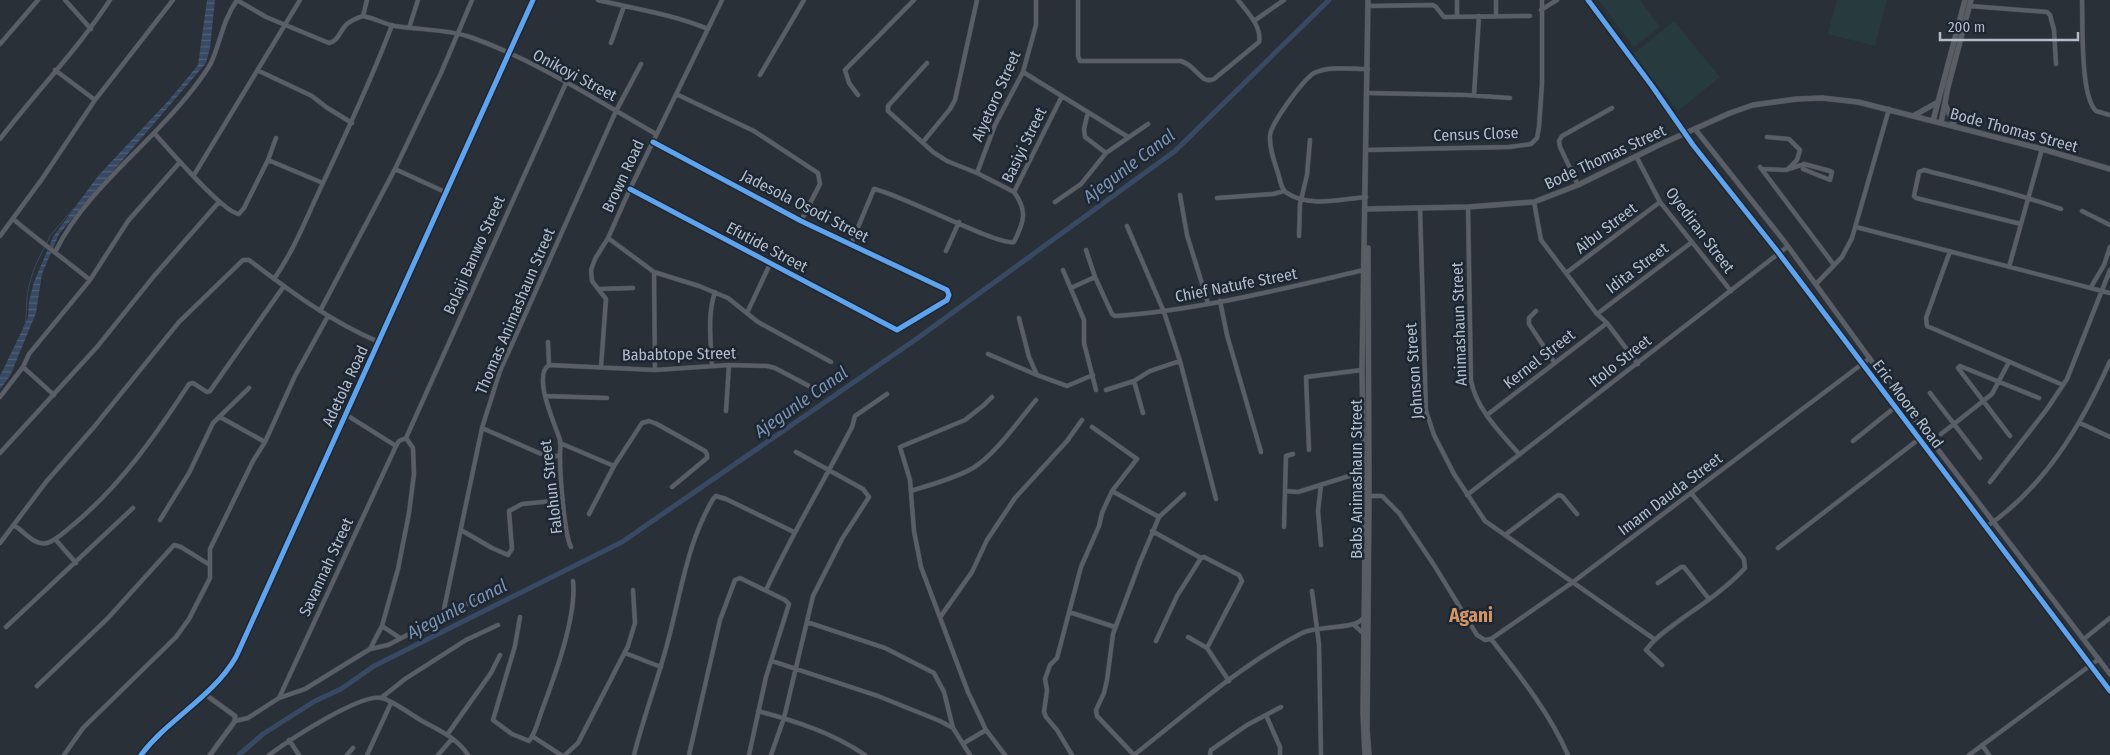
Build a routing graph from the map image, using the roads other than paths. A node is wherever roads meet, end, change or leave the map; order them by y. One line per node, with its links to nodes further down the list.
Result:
1 (38, 0): 46 (street)
2 (65, 0): 41 (street)
3 (110, 0): 41 (street)
4 (173, 0): 63 (street)
5 (237, 0): 37 (street); 78 (street)
6 (300, 0): 37 (street)
7 (367, 0): 31 (street)
8 (418, 0): 40 (street)
9 (472, 0): 44 (street)
10 (534, 0): 47 (street, Adetola Road)
11 (598, 0): 29 (street)
12 (722, 0): 42 (street, Brown Road)
13 (804, 0): 55 (street)
14 (914, 0): 59 (street)
15 (978, 0): 87 (street)
16 (1036, 0): 54 (street, Aiyetoro Street)
17 (1078, 0): 36 (street)
18 (1238, 0): 36 (street)
19 (1284, 0): 36 (street)
20 (1457, 0): 35 (street)
21 (1496, 0): 33 (street)
22 (1542, 0): 30 (street, Census Close)
23 (1557, 0): 30 (street)
24 (1588, 0): 80 (street)
25 (1965, 0): 39 (main road)
26 (2082, 0): 71 (street)
27 (1368, 3): 35 (street); 51 (main road, Babs Animashaun Street)
28 (1970, 3): 43 (main road); 50 (street)
29 (624, 6): 42 (street); 45 (street)
30 (1541, 10): 89 (street, Census Close)
31 (363, 16): 37 (street); 38 (street, Onikoyi Street)
32 (1479, 16): 33 (street); 35 (street); 60 (street)
33 (1496, 16): 34 (street)
34 (1530, 16)
35 (1457, 17)
36 (1254, 21)
37 (285, 24): 53 (street)
38 (392, 25): 40 (street, Onikoyi Street); 73 (street)
39 (1957, 27): 43 (main road); 64 (main road)
40 (409, 28): 44 (street, Onikoyi Street)
41 (91, 29): 52 (street)
42 (708, 29): 58 (street, Brown Road)
43 (1964, 29): 65 (main road)
44 (458, 34): 47 (street, Onikoyi Street); 95 (street)
45 (611, 43)
46 (0, 44)
47 (508, 53): 56 (street, Onikoyi Street); 104 (street, Adetola Road)
48 (927, 63): 87 (street)
49 (641, 64): 68 (street, Thomas Animashaun Street)
50 (2056, 64)
51 (1368, 69): 57 (main road, Babs Animashaun Street); 103 (street)
52 (55, 70): 63 (street); 84 (street)
53 (259, 71): 73 (street); 99 (street)
54 (1023, 72): 61 (street); 98 (street, Aiyetoro Street)
55 (760, 75)
56 (566, 83): 68 (street, Onikoyi Street); 222 (street, Bolaji Banwo Street)
57 (1368, 93): 60 (street); 89 (main road, Babs Animashaun Street)
58 (676, 94): 79 (street, Brown Road); 121 (street)
59 (858, 94)
60 (1474, 95): 62 (street)
61 (1062, 96): 69 (street); 105 (street, Basiyi Street)
62 (1510, 98)
63 (95, 100): 120 (street)
64 (1938, 102): 70 (main road); 72 (main road)
65 (1944, 103): 74 (main road); 76 (main road)
66 (1612, 108): 101 (street)
67 (1889, 109): 70 (main road, Bode Thomas Street); 77 (main road, Bode Thomas Street); 126 (street)
68 (616, 111): 79 (street, Onikoyi Street); 218 (street, Thomas Animashaun Street)
69 (1088, 112): 81 (street); 90 (street)
70 (1914, 115): 72 (main road, Bode Thomas Street)
71 (2110, 116)
72 (1933, 121): 74 (main road, Bode Thomas Street)
73 (352, 123): 100 (street)
74 (1941, 123): 76 (main road, Bode Thomas Street)
75 (1148, 124): 81 (street)
76 (1954, 127): 88 (main road, Bode Thomas Street)
77 (1695, 129): 80 (main road, Bode Thomas Street); 132 (street, Eric Moore Road)
78 (154, 134): 93 (street); 135 (street)
79 (656, 134): 86 (street, Brown Road)
80 (1684, 134): 91 (main road, Bode Thomas Street); 138 (street, Eric Moore Road)
81 (1128, 137): 90 (street)
82 (1767, 137): 97 (street)
83 (276, 138): 92 (street)
84 (0, 139)
85 (1310, 140): 109 (street)
86 (653, 142): 102 (street, Brown Road); 121 (street, Jadesola Osodi Street)
87 (923, 142): 98 (street)
88 (2042, 149): 96 (main road, Bode Thomas Street); 107 (street)
89 (1366, 150): 110 (main road, Babs Animashaun Street)
90 (1106, 153): 112 (street)
91 (1636, 156): 101 (main road, Bode Thomas Street); 114 (street, Oyediran Street)
92 (268, 160): 100 (street); 111 (street)
93 (180, 162): 99 (street); 149 (street)
94 (1804, 164): 94 (street); 97 (street)
95 (395, 169): 104 (street); 162 (street)
96 (2110, 169)
97 (1787, 170): 140 (street)
98 (977, 173): 105 (street)
99 (194, 175): 111 (street)
100 (323, 183): 148 (street)
101 (1578, 185): 113 (main road, Bode Thomas Street)
102 (630, 189): 129 (street, Brown Road); 139 (street, Efutide Street)
103 (1284, 191): 108 (street); 109 (street)
104 (445, 192): 171 (street, Adetola Road)
105 (1014, 192): 122 (street, Basiyi Street)
106 (1180, 195): 161 (street)
107 (2028, 197): 118 (street); 123 (street); 123 (street)
108 (1217, 198)
109 (1302, 199): 110 (street); 128 (street)
110 (1366, 200): 117 (main road, Babs Animashaun Street)
111 (219, 202): 199 (street)
112 (1055, 202)
113 (1534, 202): 116 (main road, Bode Thomas Street); 146 (street)
114 (1660, 202): 130 (street, Oyediran Street); 146 (street, Aibu Street)
115 (1420, 208): 116 (main road, Bode Thomas Street); 117 (main road, Bode Thomas Street); 247 (street, Johnson Street)
116 (1468, 208): 212 (street, Animashaun Street)
117 (1367, 209): 143 (main road, Babs Animashaun Street); 238 (main road, Babs Animashaun Street)
118 (2061, 209)
119 (2082, 211): 124 (street)
120 (13, 219): 127 (street); 135 (street)
121 (801, 221): 131 (street, Jadesola Osodi Street)
122 (959, 222): 131 (street); 136 (street)
123 (2021, 224): 141 (street)
124 (2110, 224)
125 (1127, 226): 164 (street)
126 (1856, 226): 137 (street); 140 (street)
127 (0, 236)
128 (1299, 236)
129 (608, 238): 145 (street); 155 (street, Brown Road)
130 (1692, 242): 156 (street, Oyediran Street); 166 (street, Idita Street)
131 (851, 244): 170 (street, Jadesola Osodi Street)
132 (1787, 247): 138 (street, Itolo Street); 150 (street, Eric Moore Road)
133 (2110, 247): 152 (street)
134 (1086, 250): 147 (street)
135 (55, 251): 149 (street)
136 (946, 251)
137 (1950, 251): 141 (street); 179 (street)
138 (1778, 252): 156 (street, Itolo Street); 181 (street, Eric Moore Road)
139 (770, 264): 165 (street); 170 (street, Efutide Street)
140 (1834, 265): 150 (street)
141 (2009, 267): 152 (street)
142 (1063, 270): 154 (street)
143 (1364, 270): 160 (street, Chief Natufe Street); 188 (main road, Babs Animashaun Street)
144 (2110, 270): 157 (street)
145 (654, 272): 158 (street); 187 (street)
146 (1566, 274): 166 (street)
147 (1095, 277): 154 (street); 164 (street, Chief Natufe Street)
148 (274, 279): 151 (street); 257 (street)
149 (90, 280): 185 (street)
150 (1816, 284): 174 (street, Eric Moore Road)
151 (284, 286): 162 (street); 264 (street)
152 (2091, 287): 157 (street)
153 (633, 288): 155 (street)
154 (1071, 288): 190 (street)
155 (598, 289): 186 (street, Brown Road)
156 (1731, 291): 180 (street, Itolo Street)
157 (2103, 291): 159 (street); 193 (street)
158 (715, 292): 165 (street); 184 (street)
159 (2110, 293)
160 (1220, 302): 161 (street, Chief Natufe Street); 230 (street)
161 (1208, 303): 164 (street, Chief Natufe Street)
162 (320, 311): 167 (street)
163 (1536, 311): 178 (street)
164 (1164, 312): 175 (street)
165 (747, 313): 177 (street)
166 (1597, 314): 169 (street)
167 (328, 316): 171 (street); 225 (street)
168 (1019, 318): 189 (street)
169 (1607, 323): 178 (street, Kernel Street); 180 (street)
170 (893, 328)
171 (379, 342): 211 (street, Adetola Road)
172 (548, 342): 183 (street, Falohun Street)
173 (988, 354): 189 (street)
174 (1870, 358): 181 (street, Imam Dauda Street); 256 (street, Eric Moore Road)
175 (1180, 361): 191 (street); 249 (street)
176 (2110, 361): 215 (street)
177 (831, 362)
178 (1554, 362): 212 (street, Kernel Street)
179 (2009, 362): 192 (street); 193 (street)
180 (1638, 364): 233 (street, Itolo Street)
181 (1862, 364): 208 (street, Eric Moore Road); 246 (street, Imam Dauda Street)
182 (729, 365): 184 (street, Bababtope Street); 194 (street, Bababtope Street); 209 (street)
183 (547, 366): 186 (street, Bababtope Street); 201 (street, Falohun Street)
184 (712, 366): 187 (street, Bababtope Street)
185 (23, 367): 199 (street); 202 (street)
186 (601, 367): 187 (street, Bababtope Street)
187 (654, 370)
188 (1362, 370): 228 (street); 238 (main road, Babs Animashaun Street)
189 (1037, 375): 190 (street)
190 (1093, 375): 196 (street)
191 (1134, 381): 197 (street); 210 (street)
192 (1999, 382): 205 (street); 207 (street); 207 (street)
193 (2062, 385): 239 (street)
194 (809, 386)
195 (249, 388): 213 (street)
196 (1096, 390)
197 (1106, 390)
198 (1930, 393): 216 (street)
199 (54, 394): 231 (street)
200 (887, 394): 237 (street)
201 (546, 396): 204 (street); 226 (street, Falohun Street)
202 (0, 397)
203 (992, 397): 242 (street)
204 (607, 398)
205 (2039, 398)
206 (1036, 400): 242 (street)
207 (1985, 401): 216 (street); 220 (street)
208 (1894, 408): 223 (street, Eric Moore Road); 224 (street)
209 (726, 411)
210 (1143, 413)
211 (345, 414): 227 (street); 314 (street, Adetola Road)
212 (1487, 415): 233 (street, Animashaun Street)
213 (220, 417): 225 (street); 255 (street)
214 (1082, 420): 282 (street)
215 (2080, 423): 221 (street); 256 (street)
216 (1954, 424): 219 (street); 235 (street)
217 (1092, 427): 243 (street)
218 (482, 428): 234 (street); 260 (street, Thomas Animashaun Street)
219 (1941, 434)
220 (2010, 436)
221 (2110, 437)
222 (406, 438): 227 (street, Savannah Street); 289 (street)
223 (1919, 439): 259 (street, Eric Moore Road); 268 (street)
224 (1853, 441)
225 (265, 442): 271 (street)
226 (560, 443): 234 (street, Falohun Street); 236 (street)
227 (396, 446): 315 (street, Savannah Street)
228 (1309, 450)
229 (796, 452): 237 (street)
230 (1261, 452)
231 (0, 453)
232 (1293, 454): 244 (street)
233 (1519, 454): 247 (street, Itolo Street)
234 (560, 456): 250 (street, Falohun Street)
235 (1980, 458)
236 (614, 466): 241 (street); 252 (street)
237 (830, 470): 262 (street); 286 (street)
238 (1367, 471): 240 (street); 248 (main road, Babs Animashaun Street); 284 (main road, Babs Animashaun Street)
239 (1990, 482)
240 (1321, 485): 244 (street); 266 (street)
241 (672, 487)
242 (911, 491): 282 (street)
243 (1112, 491): 254 (street); 281 (street)
244 (1286, 491): 258 (street)
245 (1184, 494): 254 (street)
246 (1692, 494): 273 (street, Imam Dauda Street); 279 (street)
247 (1467, 495): 263 (street, Johnson Street)
248 (1369, 496): 296 (street); 317 (main road, Babs Animashaun Street)
249 (1216, 499)
250 (564, 500): 260 (street); 267 (street, Falohun Street)
251 (134, 508): 270 (street)
252 (589, 514)
253 (1577, 514): 263 (street)
254 (1159, 517): 261 (street)
255 (160, 520)
256 (1993, 522): 259 (street); 298 (street, Eric Moore Road)
257 (14, 526): 264 (street); 265 (street)
258 (1284, 527)
259 (1986, 527): 307 (street, Eric Moore Road)
260 (461, 530): 280 (street, Thomas Animashaun Street)
261 (1152, 531): 269 (street); 291 (street)
262 (794, 532): 276 (street); 308 (street)
263 (1505, 535): 273 (street, Johnson Street)
264 (55, 539): 270 (street)
265 (0, 543)
266 (1321, 544)
267 (572, 547)
268 (1778, 548)
269 (1201, 558): 299 (street); 300 (street)
270 (76, 563): 290 (street)
271 (210, 565): 312 (street); 333 (street)
272 (573, 581): 327 (street)
273 (1573, 582): 296 (street, Imam Dauda Street); 297 (street, Johnson Street)
274 (1658, 583): 279 (street)
275 (633, 590): 302 (street)
276 (766, 590): 305 (street); 345 (street)
277 (1312, 590): 292 (street)
278 (486, 594): 295 (street)
279 (1709, 599): 297 (street)
280 (444, 609)
281 (1069, 612): 291 (street); 351 (street)
282 (941, 616): 325 (street)
283 (520, 617): 327 (street)
284 (1363, 618): 288 (street); 293 (main road, Babs Animashaun Street)
285 (2110, 618): 298 (street)
286 (807, 622): 309 (street); 324 (street)
287 (498, 625): 316 (street)
288 (1354, 625): 292 (street); 293 (street)
289 (382, 626): 295 (street); 301 (street)
290 (6, 627)
291 (1115, 628): 352 (street)
292 (1317, 628): 311 (street); 355 (street)
293 (1363, 633): 317 (main road, Babs Animashaun Street)
294 (1188, 637): 300 (street)
295 (400, 638): 301 (street)
296 (1491, 639): 358 (street)
297 (1654, 639): 306 (street)
298 (2084, 639): 304 (street, Eric Moore Road)
299 (1156, 641)
300 (1208, 648): 311 (street)
301 (370, 649): 315 (street)
302 (625, 653): 308 (street); 343 (street)
303 (500, 655): 326 (street)
304 (2099, 659): 307 (street); 310 (street, Eric Moore Road)
305 (772, 661): 309 (street); 320 (street)
306 (1662, 665)
307 (2090, 665): 313 (street, Eric Moore Road); 331 (street)
308 (661, 667): 344 (street)
309 (796, 669): 322 (street); 324 (street)
310 (2110, 674)
311 (1229, 681): 352 (street)
312 (37, 686)
313 (2110, 691)
314 (206, 695): 323 (street); 334 (street, Adetola Road)
315 (279, 698): 323 (street)
316 (381, 698): 318 (street); 329 (street)
317 (1365, 700): 356 (main road, Babs Animashaun Street); 357 (main road, Babs Animashaun Street)
318 (391, 703): 326 (street); 339 (street)
319 (1280, 706): 321 (street)
320 (758, 711): 322 (street); 346 (street)
321 (1266, 714): 353 (street); 354 (street)
322 (784, 718): 347 (street); 348 (street)
323 (235, 721): 335 (street)
324 (953, 728): 330 (street)
325 (986, 730): 330 (street); 350 (street)
326 (448, 735): 328 (street)
327 (532, 736): 342 (street)
328 (452, 739): 340 (street); 341 (street)
329 (289, 740): 336 (street); 337 (street)
330 (964, 743): 349 (street)
331 (1982, 745): 359 (street); 360 (street)
332 (353, 748): 338 (street)
333 (64, 755)
334 (141, 755)
335 (210, 755)
336 (269, 755)
337 (299, 755)
338 (347, 755)
339 (367, 755)
340 (438, 755)
341 (468, 755)
342 (561, 755)
343 (565, 755)
344 (634, 755)
345 (689, 755)
346 (749, 755)
347 (771, 755)
348 (866, 755)
349 (970, 755)
350 (1005, 755)
351 (1072, 755)
352 (1134, 755)
353 (1210, 755)
354 (1280, 755)
355 (1321, 755)
356 (1365, 755)
357 (1369, 755)
358 (1568, 755)
359 (1969, 755)
360 (1989, 755)

